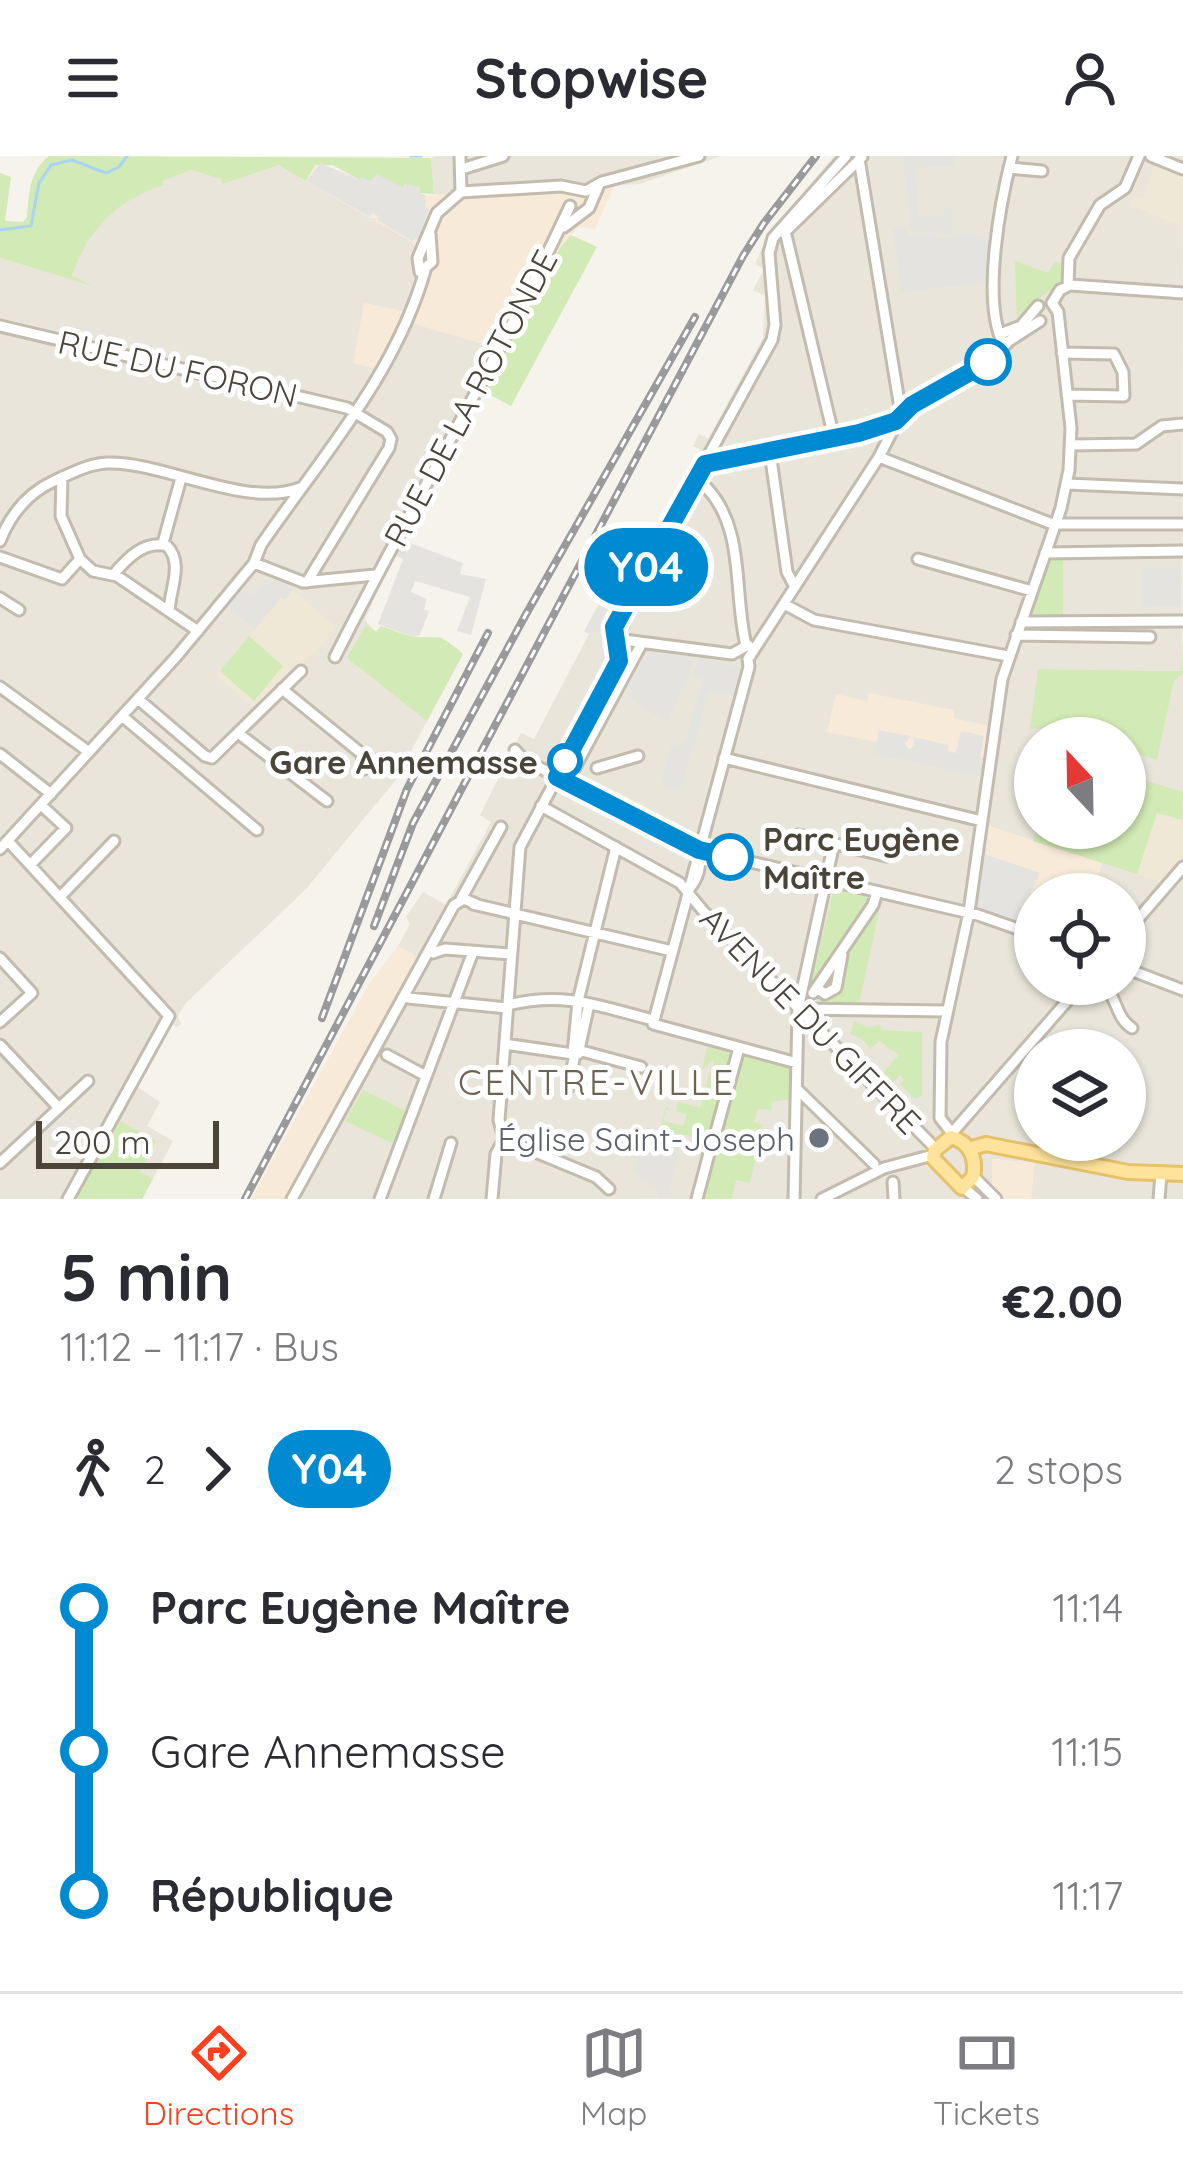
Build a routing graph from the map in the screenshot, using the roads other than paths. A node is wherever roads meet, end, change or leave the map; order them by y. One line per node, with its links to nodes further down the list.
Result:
1 (460, 156): 11 (street)
2 (503, 156): 11 (street)
3 (699, 156): 13 (street)
4 (846, 156): 17 (street)
5 (1139, 156): 18 (street)
6 (1151, 156): 9 (street)
7 (861, 158): 15 (street); 28 (street)
8 (1011, 162): 10 (street); 24 (street)
9 (1183, 169)
10 (1042, 171)
11 (463, 172): 12 (street)
12 (466, 190): 13 (street); 27 (street)
13 (579, 196): 14 (street); 14 (street, RUE DE LA ROTONDE); 16 (street, RUE DE LA ROTONDE)
14 (581, 212): 16 (street, RUE DE LA ROTONDE)
15 (785, 231): 17 (street); 30 (street)
16 (557, 236): 54 (street, RUE DE LA ROTONDE)
17 (769, 251): 31 (street)
18 (1067, 286): 19 (street); 20 (street)
19 (1183, 293)
20 (1052, 303): 21 (street); 22 (street)
21 (1038, 306): 22 (street); 24 (street)
22 (1048, 322): 24 (street); 25 (street)
23 (0, 326): 27 (street, RUE DU FORON)
24 (1003, 338): 28 (street)
25 (1062, 352): 26 (street); 26 (street)
26 (1067, 395): 32 (street)
27 (355, 412): 42 (street); 55 (street)
28 (898, 418): 30 (street); 34 (street)
29 (1183, 424): 32 (street)
30 (834, 438): 33 (street)
31 (716, 441): 35 (street); 36 (street)
32 (1071, 445): 39 (street)
33 (770, 452): 35 (street); 56 (street)
34 (879, 457): 44 (street); 56 (street)
35 (722, 459): 36 (street)
36 (700, 469): 68 (street)
37 (62, 477): 38 (street); 45 (street); 50 (street)
38 (182, 478): 42 (street); 46 (street)
39 (1067, 484): 41 (street); 44 (street)
40 (706, 487): 70 (street)
41 (1183, 489)
42 (289, 497): 52 (street)
43 (1183, 524): 44 (street)
44 (1055, 525): 48 (street)
45 (0, 541)
46 (163, 544): 53 (street); 61 (street)
47 (1183, 551): 48 (street)
48 (1045, 553): 57 (street)
49 (0, 557): 50 (street)
50 (80, 559): 53 (street)
51 (918, 559): 57 (street)
52 (254, 563): 55 (street, RUE DE LA ROTONDE); 64 (street)
53 (114, 574): 61 (street)
54 (375, 575): 55 (street, RUE DE LA ROTONDE); 65 (street)
55 (307, 582)
56 (795, 587): 59 (street)
57 (1032, 591): 63 (street)
58 (0, 598): 60 (street)
59 (784, 604): 70 (street); 71 (street)
60 (19, 610)
61 (169, 611): 64 (street)
62 (1183, 621): 63 (street)
63 (1021, 622): 66 (street)
64 (198, 631): 75 (street)
65 (345, 633)
66 (1016, 634): 67 (street); 71 (street)
67 (1150, 637)
68 (616, 639): 69 (street); 85 (street)
69 (641, 642): 70 (street); 85 (street)
70 (746, 651): 82 (street)
71 (1008, 656): 90 (street)
72 (301, 671): 74 (street)
73 (0, 687): 79 (street)
74 (282, 689): 77 (street); 84 (street)
75 (138, 699): 76 (street); 77 (street)
76 (122, 716): 79 (street); 92 (street)
77 (238, 733): 87 (street)
78 (514, 750): 85 (street)
79 (89, 752): 86 (street)
80 (0, 754): 86 (street)
81 (638, 756): 83 (street)
82 (724, 758): 90 (street); 98 (street)
83 (597, 768)
84 (364, 769)
85 (562, 780): 89 (street); 98 (street)
86 (51, 794): 88 (street)
87 (327, 802)
88 (41, 805): 96 (street); 100 (street)
89 (541, 806): 97 (street, AVENUE DU GIFFRE); 109 (street)
90 (982, 820): 108 (street)
91 (501, 826): 106 (street)
92 (257, 830)
93 (799, 835): 95 (street)
94 (114, 841): 105 (street)
95 (834, 843): 99 (street); 102 (street)
96 (4, 845): 100 (street)
97 (616, 847): 103 (street, AVENUE DU GIFFRE); 111 (street)
98 (699, 850): 102 (street); 103 (street)
99 (886, 856)
100 (30, 865): 105 (street)
101 (1183, 868): 107 (street)
102 (826, 880): 104 (street); 126 (street)
103 (688, 890): 114 (street); 126 (street, AVENUE DU GIFFRE)
104 (877, 892): 108 (street); 113 (street)
105 (60, 897): 157 (street)
106 (466, 902): 109 (street); 112 (street)
107 (1146, 910)
108 (969, 912): 110 (street); 127 (street)
109 (514, 913): 111 (street); 116 (street)
110 (1014, 928)
111 (595, 931): 114 (street); 121 (street)
112 (440, 941): 115 (street); 120 (street); 158 (street)
113 (843, 949): 113 (street)
114 (672, 951): 129 (street)
115 (473, 952): 116 (street); 122 (street)
116 (512, 954): 125 (street)
117 (0, 958): 128 (street)
118 (1146, 976): 119 (street)
119 (1183, 989)
120 (408, 998): 122 (street); 158 (street)
121 (581, 1001): 125 (street); 129 (street); 134 (street)
122 (454, 1003): 125 (street); 138 (street)
123 (1064, 1005): 143 (street)
124 (1117, 1005): 130 (street)
125 (507, 1006): 131 (street)
126 (798, 1010): 127 (street); 136 (street); 146 (street, AVENUE DU GIFFRE)
127 (947, 1011): 143 (street)
128 (0, 1022)
129 (653, 1022): 133 (street)
130 (1132, 1028)
131 (505, 1044): 134 (street); 144 (street)
132 (0, 1045): 142 (street)
133 (739, 1048): 136 (street); 162 (street)
134 (576, 1053): 137 (street); 140 (street)
135 (387, 1055): 138 (street)
136 (797, 1064): 141 (street)
137 (641, 1066)
138 (426, 1076): 159 (street)
139 (88, 1081): 142 (street)
140 (568, 1088)
141 (796, 1089): 149 (street); 163 (street)
142 (59, 1108): 148 (street)
143 (953, 1136): 146 (main road); 147 (main road)
144 (504, 1138): 155 (street); 161 (street)
145 (451, 1143): 160 (street)
146 (934, 1152): 154 (main road); 156 (street)
147 (971, 1153): 150 (main road); 152 (main road)
148 (0, 1163)
149 (874, 1164)
150 (1161, 1174): 151 (main road); 169 (street)
151 (1183, 1174)
152 (974, 1176): 154 (main road); 168 (street)
153 (893, 1182): 165 (street)
154 (959, 1186): 166 (main road); 167 (street)
155 (608, 1189)
156 (840, 1195): 164 (street)
157 (68, 1199)
158 (295, 1199)
159 (380, 1199)
160 (434, 1199)
161 (492, 1199)
162 (698, 1199)
163 (794, 1199)
164 (822, 1199)
165 (894, 1199)
166 (949, 1199)
167 (976, 1199)
168 (996, 1199)
169 (1159, 1199)

